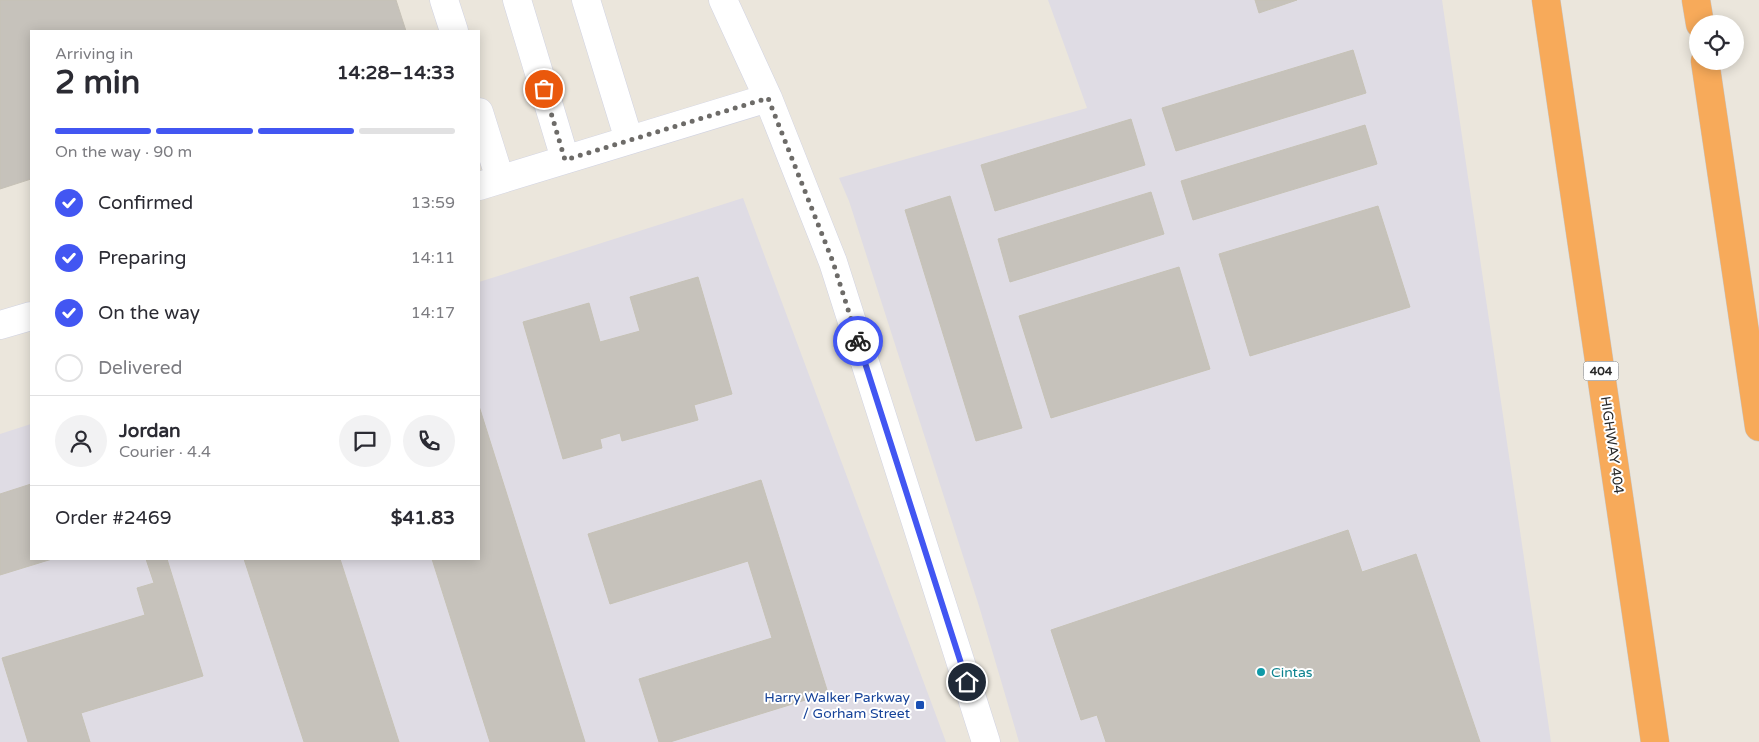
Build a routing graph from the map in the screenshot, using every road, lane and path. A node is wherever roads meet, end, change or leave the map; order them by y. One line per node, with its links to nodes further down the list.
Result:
1 (444, 0): 8 (street)
2 (516, 0): 13 (street)
3 (586, 0): 12 (street)
4 (723, 0): 10 (street)
5 (1546, 0): 19 (highway, HIGHWAY 404 / 404)
6 (1696, 0): 7 (highway)
7 (1698, 15)
8 (454, 30)
9 (1706, 70): 17 (highway)
10 (768, 98): 12 (street); 18 (street)
11 (480, 119): 14 (street)
12 (629, 140): 13 (street)
13 (565, 160): 14 (street)
14 (489, 182)
15 (30, 316): 16 (street)
16 (0, 325)
17 (1759, 427)
18 (986, 742)
19 (1655, 742)

